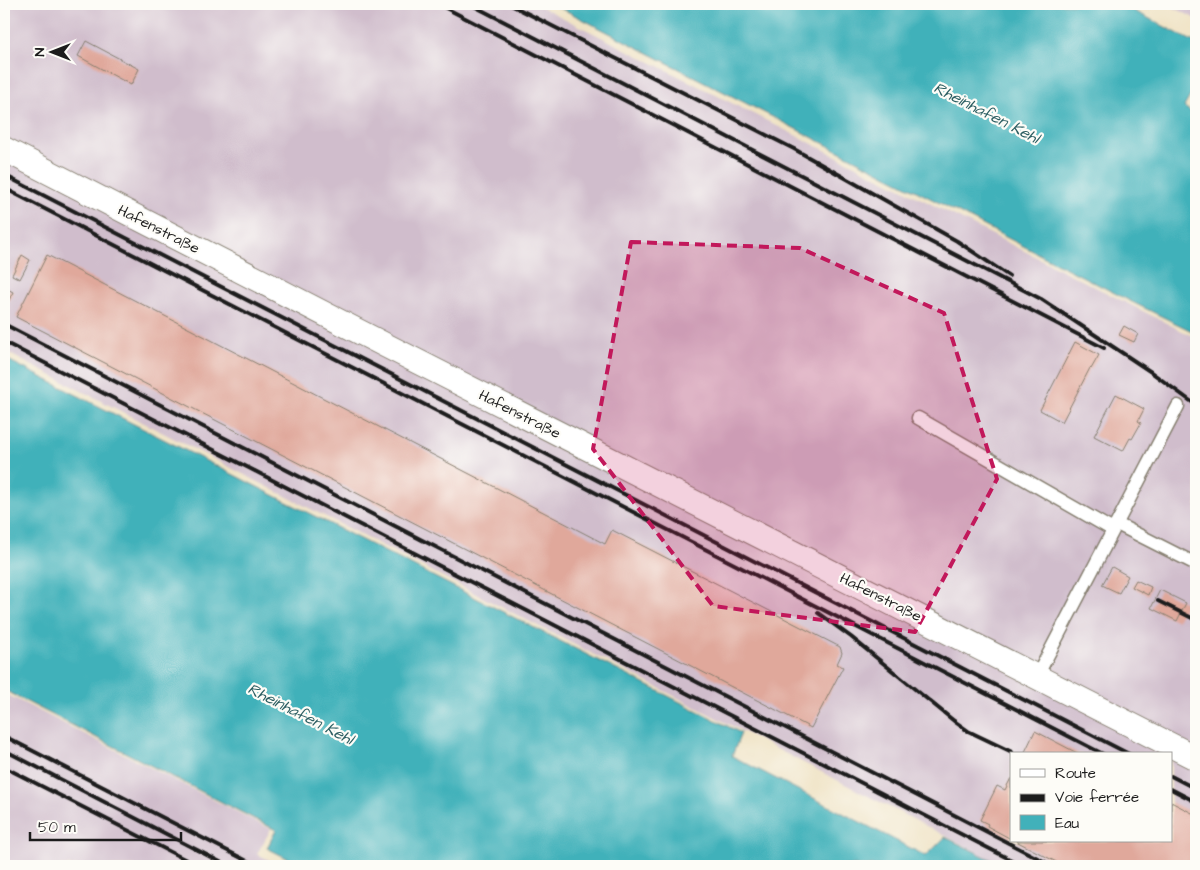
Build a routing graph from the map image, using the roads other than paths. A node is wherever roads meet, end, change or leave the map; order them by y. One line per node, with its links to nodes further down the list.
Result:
1 (4, 149): 6 (street, Hafenstraße)
2 (1178, 406): 4 (lane)
3 (918, 418): 4 (lane)
4 (1115, 527): 5 (lane); 6 (lane)
5 (1196, 564)
6 (1037, 676): 7 (street, Hafenstraße)
7 (1196, 758)

